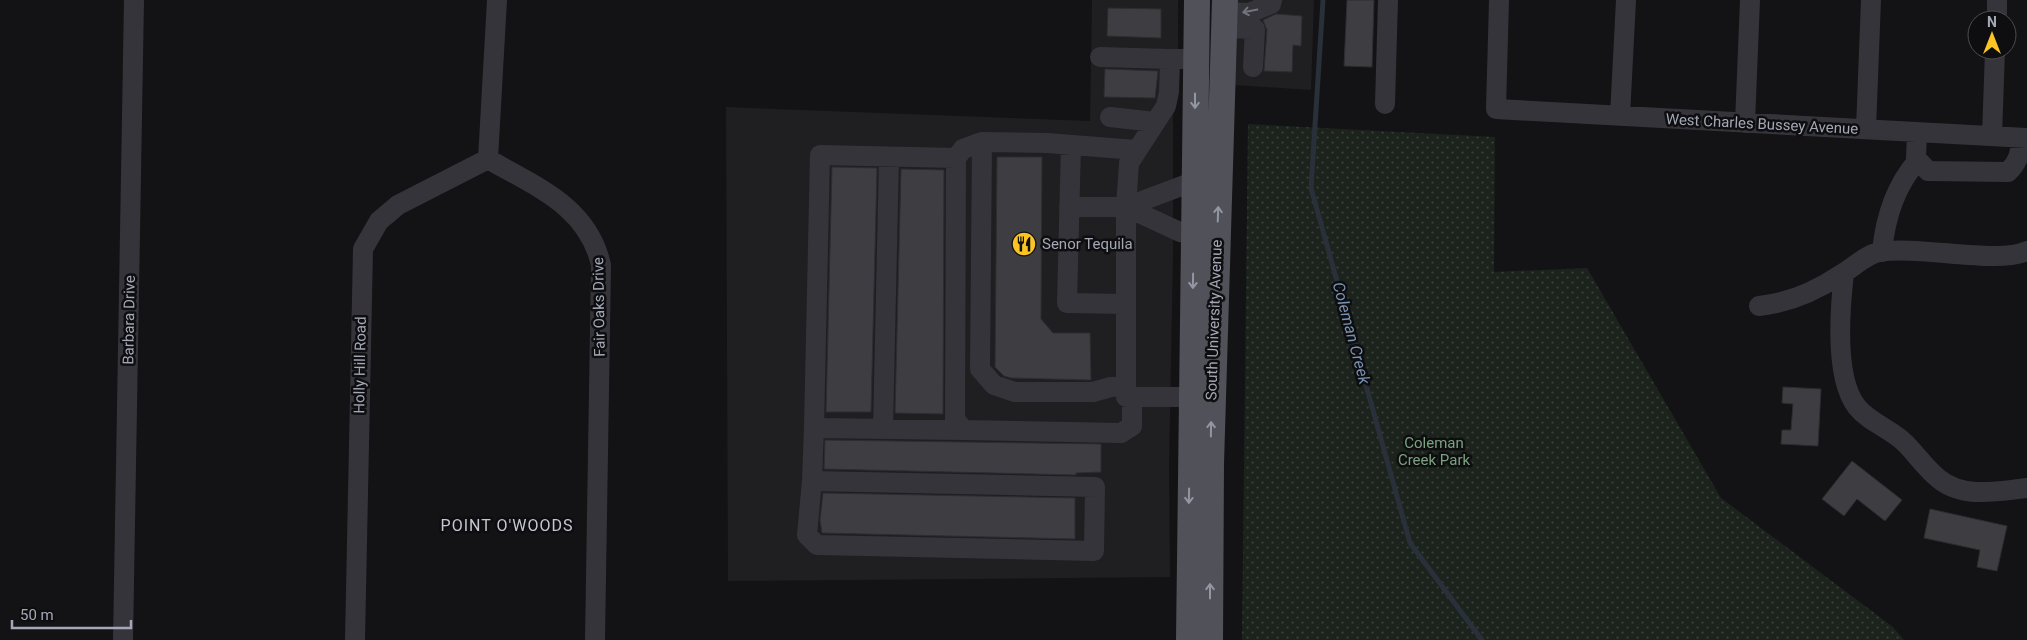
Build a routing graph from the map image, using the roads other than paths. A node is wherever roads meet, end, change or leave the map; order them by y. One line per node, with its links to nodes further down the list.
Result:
1 (134, 0): 47 (street, Barbara Drive)
2 (496, 0): 29 (street)
3 (1196, 0): 12 (main road, South University Avenue)
4 (1272, 0): 10 (street, one-way to 10)
5 (1388, 0): 15 (street)
6 (1499, 0): 16 (street, West Charles Bussey Avenue)
7 (1626, 0): 16 (street)
8 (1750, 0): 19 (street)
9 (1871, 0): 20 (street)
10 (1224, 13): 14 (street); 51 (main road, South University Avenue, one-way to 10)
11 (1100, 57): 12 (street)
12 (1183, 59): 18 (street); 31 (main road, South University Avenue, one-way to 31)
13 (1995, 60): 22 (street)
14 (1253, 68)
15 (1385, 104)
16 (1620, 116): 19 (street, West Charles Bussey Avenue)
17 (1110, 118): 18 (street)
18 (1155, 122): 26 (street)
19 (1745, 123): 20 (street, West Charles Bussey Avenue)
20 (1866, 129): 21 (street, West Charles Bussey Avenue)
21 (1917, 132): 22 (street, West Charles Bussey Avenue); 30 (street)
22 (1992, 136): 23 (street, West Charles Bussey Avenue)
23 (2025, 138): 30 (street)
24 (982, 142): 25 (street); 28 (street); 40 (street)
25 (1070, 145): 26 (street); 32 (street)
26 (1136, 150): 33 (street)
27 (889, 157): 28 (street); 42 (street); 43 (street)
28 (956, 158): 44 (street)
29 (488, 159): 48 (street, Holly Hill Road); 49 (street, Fair Oaks Drive)
30 (1918, 160): 36 (street)
31 (1195, 181): 33 (street); 34 (main road, South University Avenue)
32 (1069, 207): 33 (street); 38 (street)
33 (1132, 207): 34 (street); 38 (street)
34 (1194, 234): 41 (main road, South University Avenue, one-way to 41)
35 (2027, 250): 36 (street)
36 (1882, 252): 37 (street)
37 (1844, 273): 39 (street); 46 (street)
38 (1126, 304): 40 (street)
39 (1759, 306)
40 (1129, 391): 41 (street); 44 (street)
41 (1191, 397): 50 (main road, South University Avenue, one-way to 50)
42 (814, 428): 43 (street); 45 (street)
43 (883, 429): 44 (street)
44 (963, 430)
45 (812, 482): 45 (street)
46 (2027, 488)
47 (123, 640)
48 (355, 640)
49 (595, 640)
50 (1189, 640)
51 (1210, 640)

